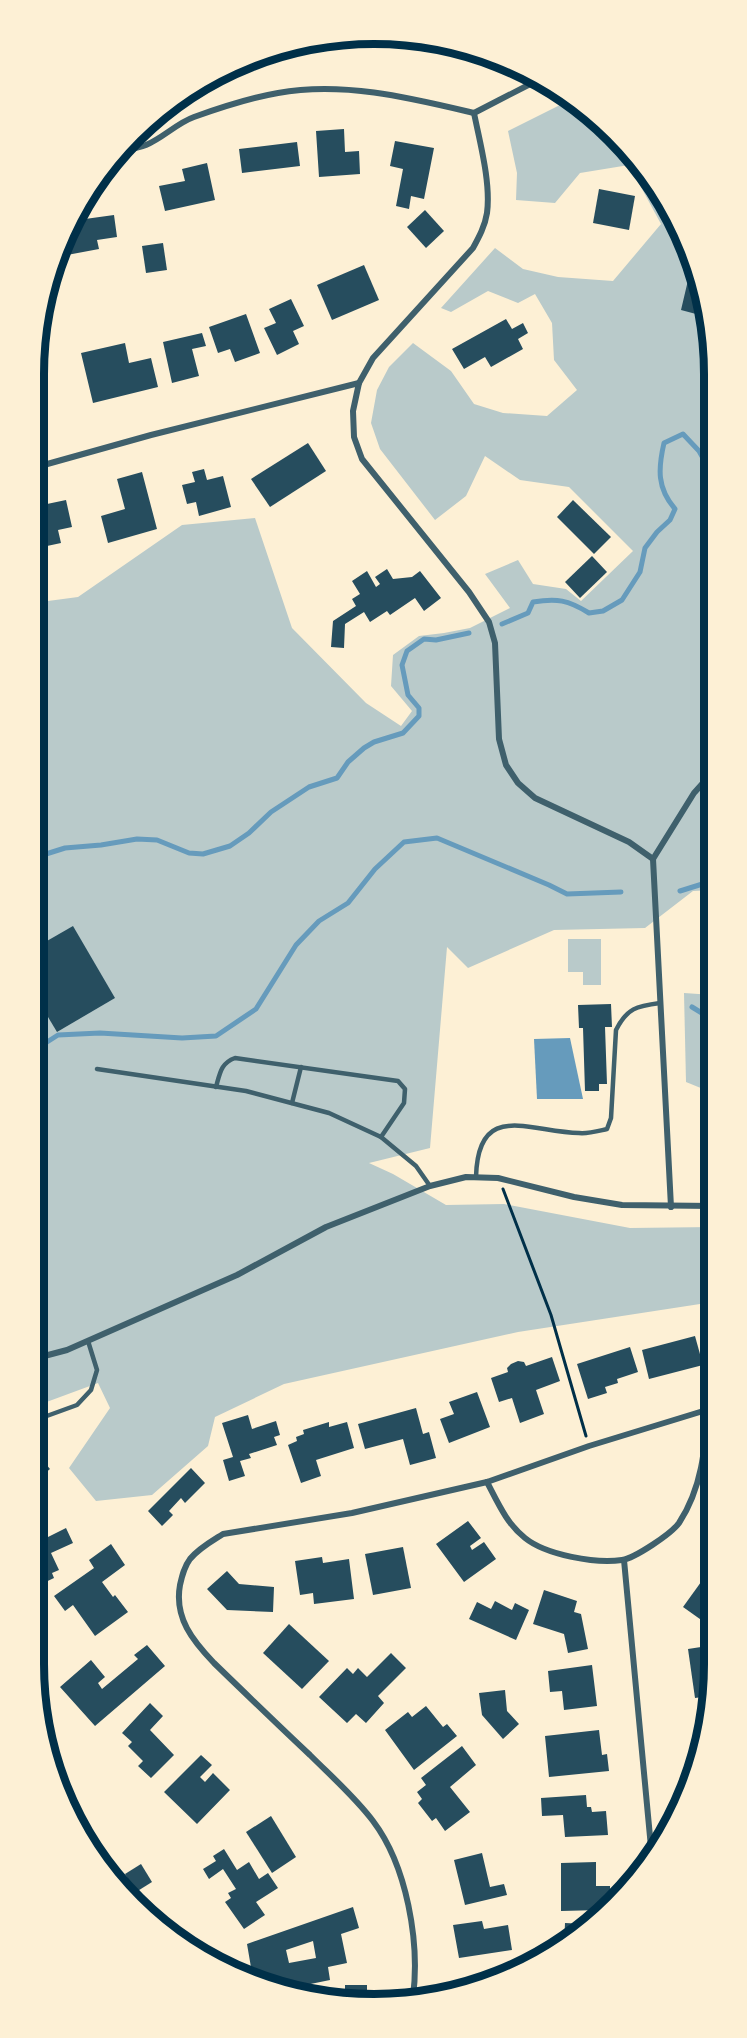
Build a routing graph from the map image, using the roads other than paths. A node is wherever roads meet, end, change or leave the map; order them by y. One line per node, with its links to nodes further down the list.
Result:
1 (530, 84): 2 (street)
2 (474, 113): 3 (street); 4 (street)
3 (132, 149)
4 (359, 383): 5 (street); 7 (street)
5 (44, 465)
6 (704, 782): 7 (street)
7 (653, 859): 8 (street)
8 (660, 1003): 14 (lane); 17 (street)
9 (301, 1067): 11 (lane); 12 (lane); 13 (lane)
10 (97, 1069): 11 (lane)
11 (216, 1087): 12 (lane)
12 (292, 1103): 13 (lane)
13 (381, 1137): 15 (lane)
14 (476, 1177): 15 (street); 17 (street)
15 (430, 1186): 18 (street)
16 (704, 1206): 17 (street)
17 (670, 1207)
18 (88, 1341): 19 (street); 21 (lane)
19 (44, 1356)
20 (704, 1411): 23 (street)
21 (44, 1417)
22 (704, 1456): 24 (street)
23 (487, 1482): 24 (street); 26 (street)
24 (624, 1560): 25 (street)
25 (651, 1844)
26 (413, 1992)

